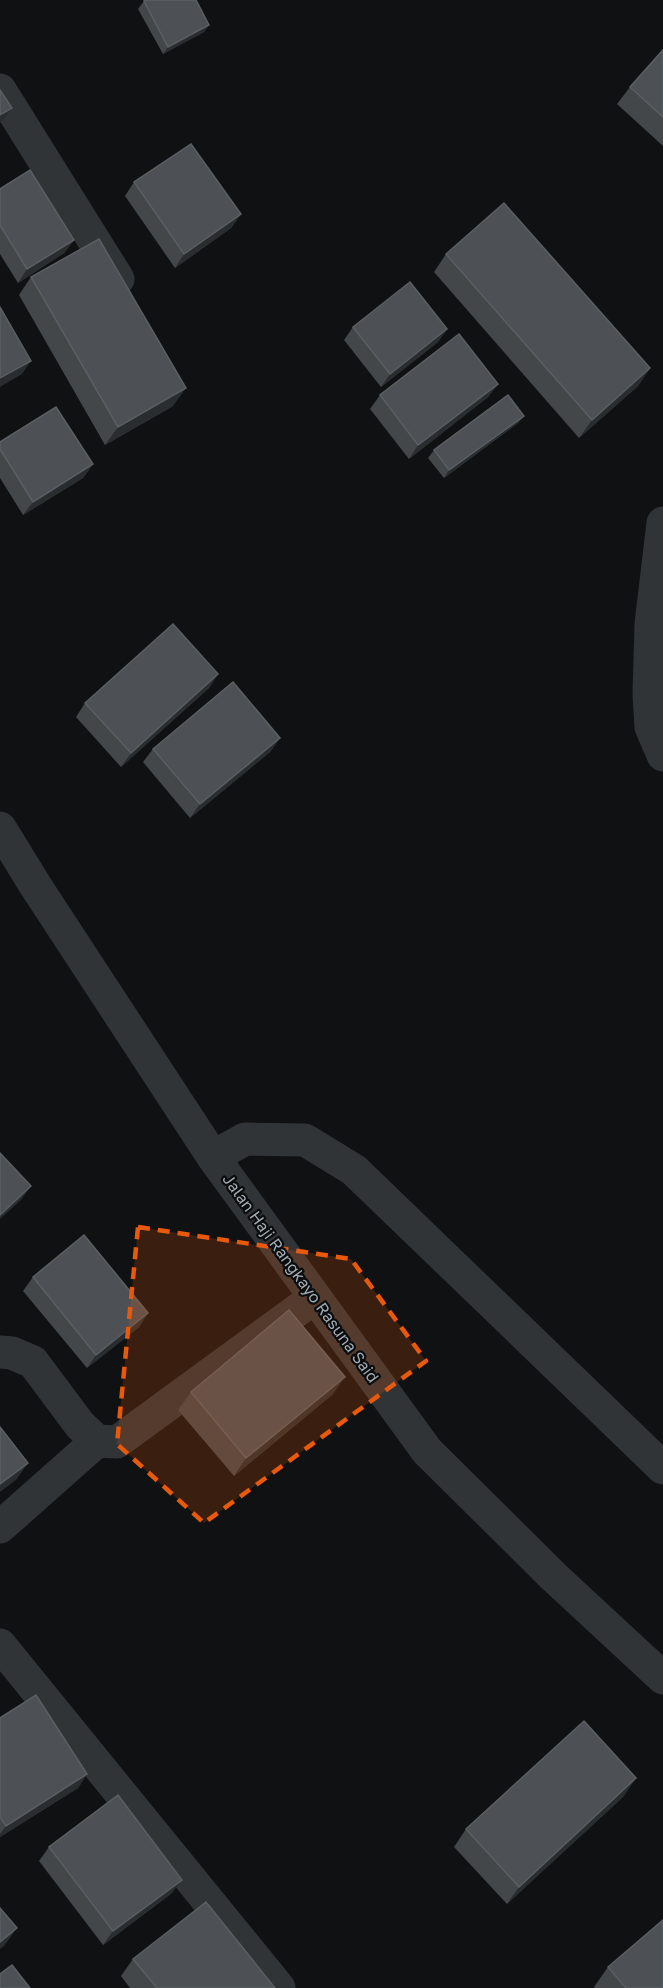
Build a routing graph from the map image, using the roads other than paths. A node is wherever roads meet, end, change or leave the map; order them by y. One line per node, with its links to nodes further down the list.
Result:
1 (0, 90): 2 (street)
2 (136, 308)
3 (663, 523): 4 (street)
4 (663, 755)
5 (0, 828): 6 (street, Jalan Haji Rangkayo Rasuna Said)
6 (213, 1157): 7 (street, Jalan Haji Rangkayo Rasuna Said); 10 (street)
7 (314, 1298): 9 (street); 13 (street, Jalan Haji Rangkayo Rasuna Said)
8 (0, 1352): 9 (street)
9 (97, 1441): 11 (street)
10 (663, 1468)
11 (0, 1527)
12 (0, 1645): 14 (street)
13 (663, 1678)
14 (279, 1988)

